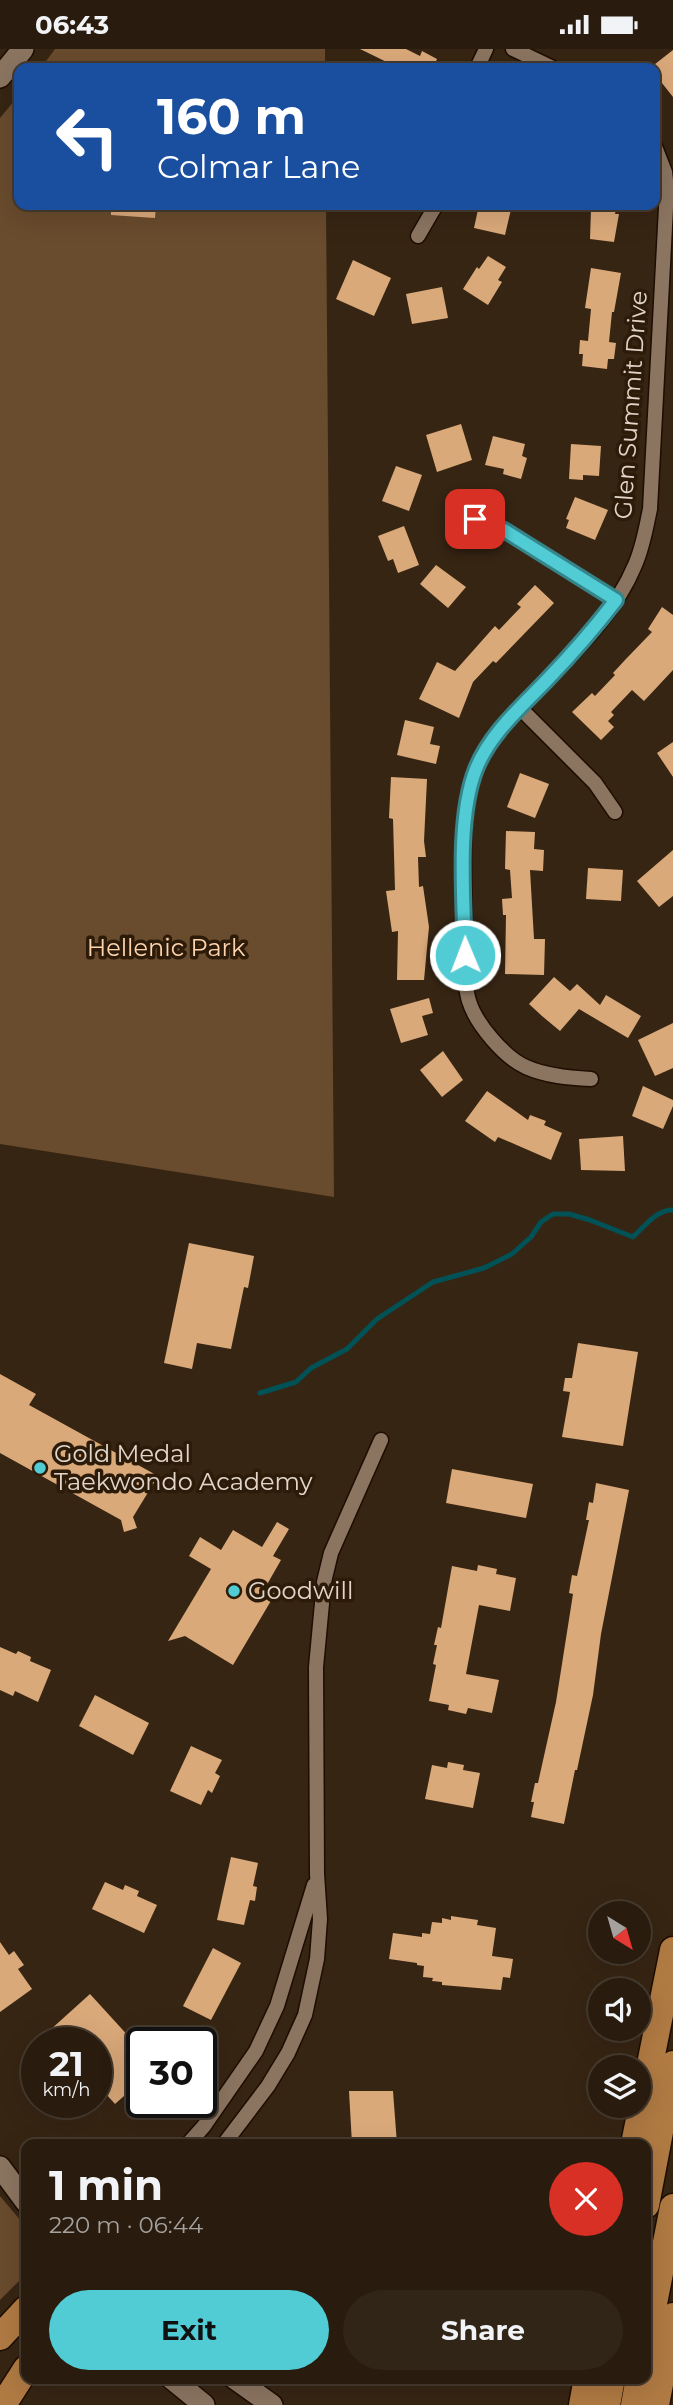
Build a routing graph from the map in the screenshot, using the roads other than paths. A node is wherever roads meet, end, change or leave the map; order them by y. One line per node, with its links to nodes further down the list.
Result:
1 (23, 49): 4 (main road)
2 (513, 49): 3 (street)
3 (542, 63)
4 (0, 77)
5 (660, 159): 9 (street, Glen Summit Drive)
6 (433, 210): 7 (street)
7 (418, 236)
8 (475, 519): 9 (street)
9 (616, 600): 10 (street, Glen Summit Drive)
10 (520, 708): 11 (street); 12 (street, Glen Summit Drive)
11 (615, 812)
12 (591, 1079)
13 (381, 1440): 14 (street)
14 (317, 1874): 17 (street); 18 (street)
15 (673, 1950): 19 (highway)
16 (673, 2064): 21 (highway)
17 (192, 2139)
18 (228, 2139)
19 (635, 2139)
20 (0, 2167): 22 (main road)
21 (651, 2179)
22 (21, 2195)
23 (673, 2207): 26 (highway)
24 (21, 2314): 27 (highway)
25 (673, 2316): 40 (highway)
26 (651, 2319)
27 (0, 2337)
28 (21, 2377): 34 (highway)
29 (178, 2384): 35 (main road)
30 (242, 2384): 36 (main road)
31 (586, 2384): 37 (highway)
32 (611, 2384): 38 (highway)
33 (638, 2384): 39 (highway)
34 (3, 2405)
35 (204, 2405)
36 (272, 2405)
37 (582, 2405)
38 (607, 2405)
39 (634, 2405)
40 (656, 2405)

